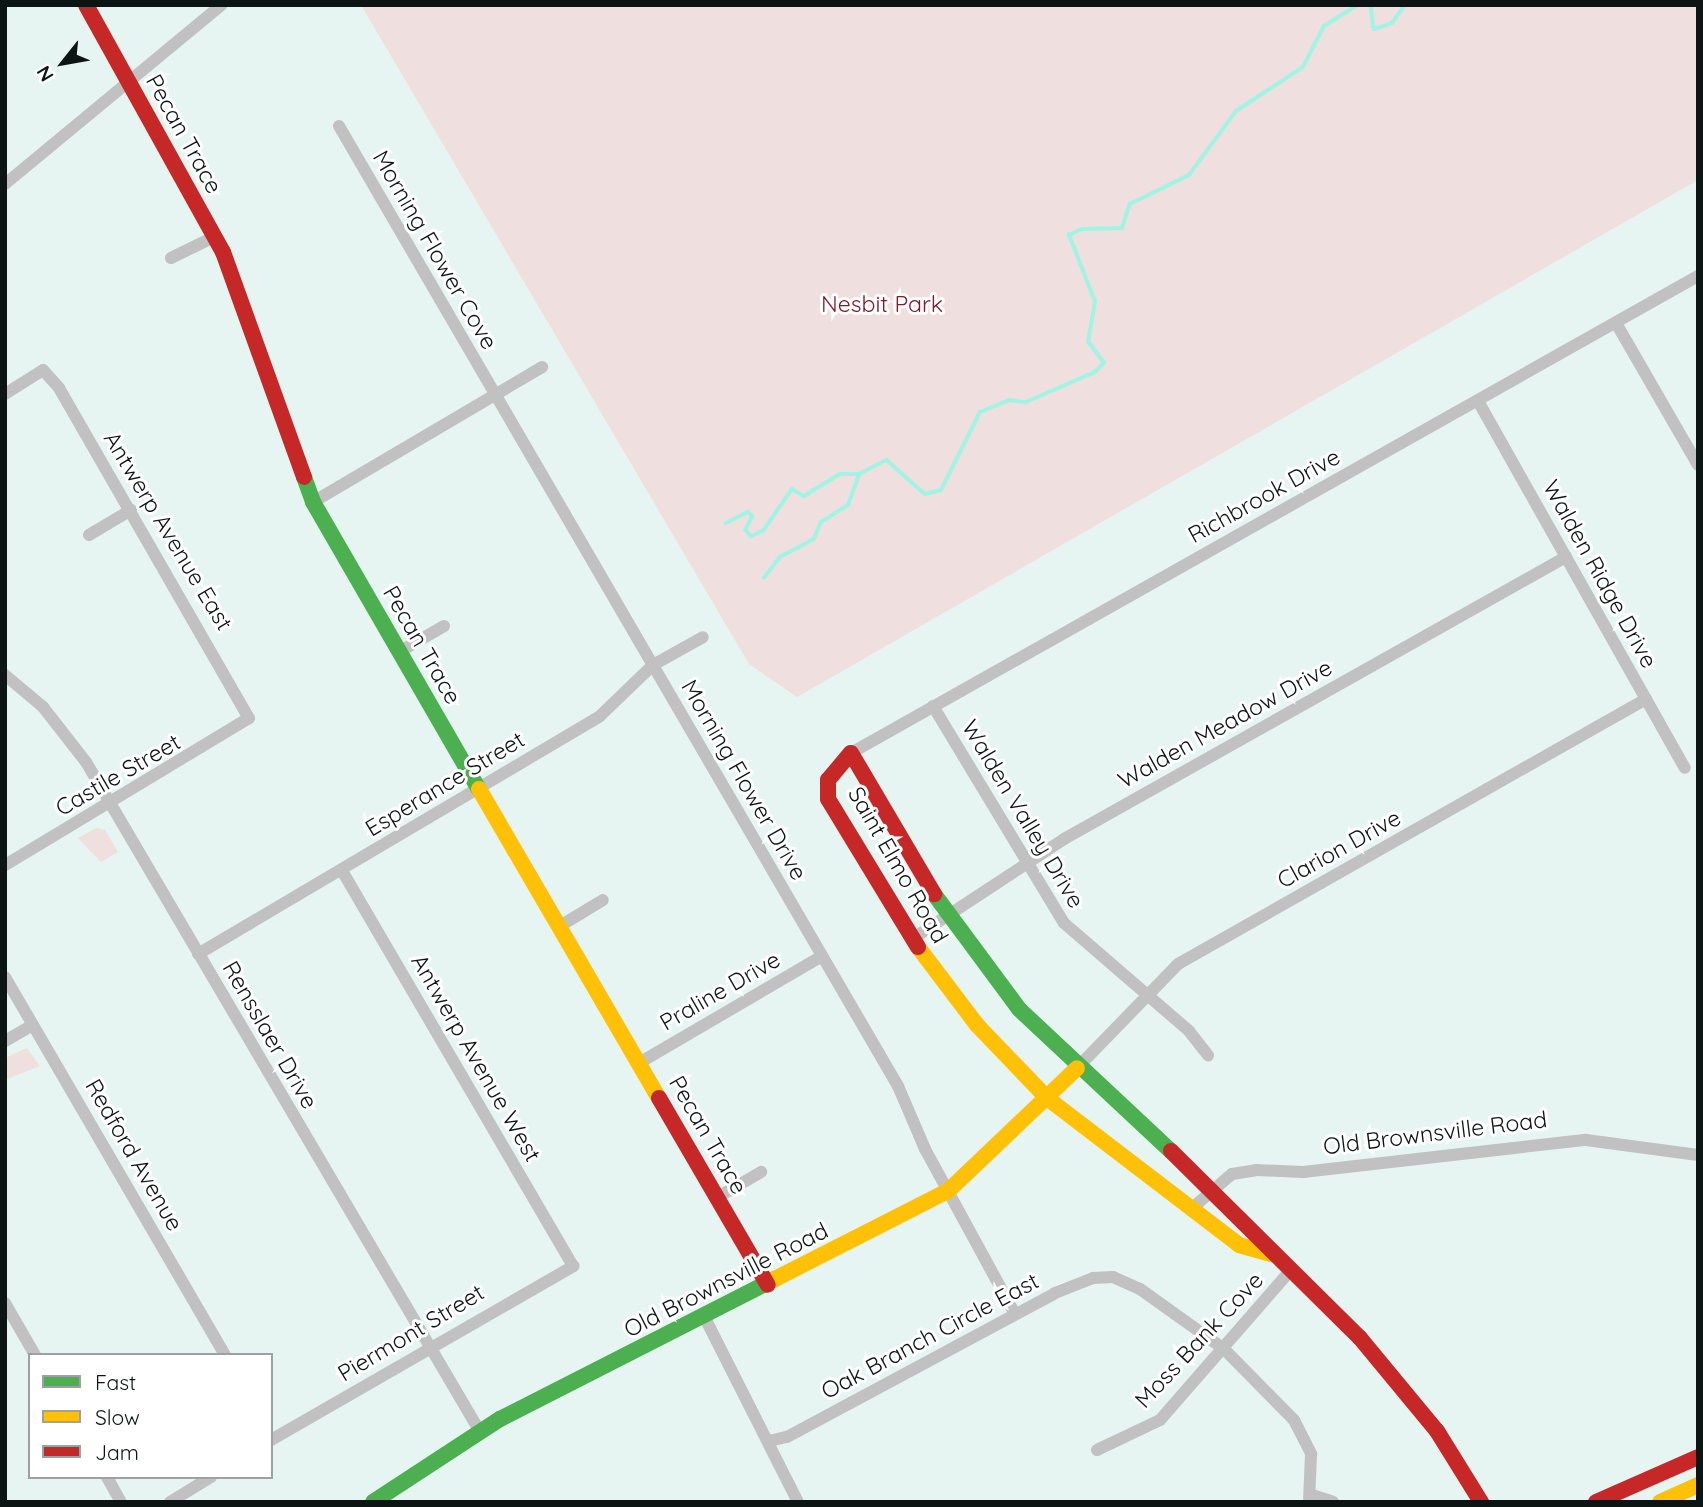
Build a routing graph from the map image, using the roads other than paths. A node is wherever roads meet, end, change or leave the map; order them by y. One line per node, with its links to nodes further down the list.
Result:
1 (86, 5): 3 (street, Pecan Trace)
2 (221, 5): 3 (street)
3 (129, 81): 5 (street); 6 (street, Pecan Trace)
4 (339, 126): 12 (street, Morning Flower Cove)
5 (8, 176)
6 (216, 236): 7 (street); 15 (street, Pecan Trace)
7 (171, 258)
8 (1698, 276): 9 (street, Richbrook Drive)
9 (1616, 323): 13 (street, Richbrook Drive); 14 (street)
10 (542, 367): 12 (street)
11 (5, 394): 16 (street, Antwerp Avenue East)
12 (495, 396): 15 (street); 22 (street, Morning Flower Drive)
13 (1478, 401): 18 (street, Walden Ridge Drive); 25 (street, Richbrook Drive)
14 (1698, 466)
15 (313, 502): 21 (street, Pecan Trace)
16 (131, 510): 17 (street); 26 (street, Antwerp Avenue East)
17 (89, 535)
18 (1566, 557): 24 (street, Walden Ridge Drive); 31 (street, Walden Meadow Drive)
19 (444, 626): 21 (street)
20 (703, 637): 22 (street, Esperance Street)
21 (399, 652): 29 (street, Pecan Trace)
22 (653, 665): 29 (street, Esperance Street); 39 (street, Morning Flower Drive)
23 (5, 675): 30 (street, Rensslaer Drive)
24 (1646, 699): 28 (street, Walden Ridge Drive); 41 (street, Clarion Drive)
25 (933, 706): 27 (street, Richbrook Drive); 31 (street, Walden Valley Drive)
26 (249, 718): 30 (street, Castile Street)
27 (851, 753): 35 (street, Saint Elmo Road); 37 (street, Saint Elmo Road)
28 (1685, 768)
29 (479, 789): 33 (street, Esperance Street); 36 (street, Pecan Trace)
30 (110, 803): 32 (street, Castile Street); 38 (street, Rensslaer Drive)
31 (1027, 863): 35 (street, Walden Meadow Drive); 41 (street, Walden Valley Drive)
32 (5, 864)
33 (342, 870): 38 (street, Esperance Street); 55 (street, Antwerp Avenue West)
34 (604, 900): 36 (street)
35 (947, 916): 37 (street, Walden Meadow Drive); 46 (street, Saint Elmo Road)
36 (560, 926): 45 (street, Pecan Trace)
37 (912, 939): 47 (street, Saint Elmo Road)
38 (198, 954): 61 (street, Rensslaer Drive)
39 (822, 956): 45 (street, Praline Drive); 51 (street, Morning Flower Drive)
40 (5, 977): 42 (street, Redford Avenue)
41 (1145, 993): 44 (street, Walden Valley Drive); 46 (street, Clarion Drive)
42 (33, 1025): 43 (street); 64 (street, Redford Avenue)
43 (5, 1041)
44 (1208, 1055)
45 (639, 1063): 52 (street, Pecan Trace)
46 (1077, 1068): 47 (street, Old Brownsville Road); 50 (street, Saint Elmo Road)
47 (1047, 1098): 51 (street, Old Brownsville Road); 53 (street, Saint Elmo Road)
48 (1698, 1155): 50 (street, Old Brownsville Road)
49 (761, 1172): 52 (street)
50 (1211, 1189): 53 (street, Old Brownsville Road); 54 (street, Saint Elmo Road)
51 (948, 1191): 57 (street, Old Brownsville Road); 59 (street, Morning Flower Drive)
52 (718, 1197): 57 (street, Pecan Trace)
53 (1191, 1209): 54 (street, Saint Elmo Road)
54 (1271, 1254): 56 (street, Saint Elmo Road)
55 (573, 1266): 61 (street, Piermont Street)
56 (1290, 1271): 62 (street, Moss Bank Cove); 79 (street, Saint Elmo Road)
57 (768, 1285): 60 (street, Old Brownsville Road)
58 (5, 1303): 63 (street)
59 (1015, 1314): 62 (street, Oak Branch Circle East); 67 (street, Oak Branch Circle East)
60 (705, 1318): 65 (street, Old Brownsville Road); 67 (street)
61 (428, 1346): 65 (street, Rensslaer Drive); 66 (street, Piermont Street)
62 (1224, 1349): 68 (street, Moss Bank Cove); 73 (street)
63 (34, 1353)
64 (224, 1353)
65 (479, 1430): 76 (street, Old Brownsville Road)
66 (273, 1437)
67 (769, 1441): 77 (street)
68 (1097, 1450)
69 (1698, 1457): 80 (street)
70 (108, 1479): 74 (street)
71 (208, 1479): 75 (street)
72 (1698, 1485): 81 (street)
73 (1311, 1499): 78 (street)
74 (121, 1502)
75 (170, 1502)
76 (373, 1502)
77 (799, 1502)
78 (1333, 1502)
79 (1481, 1502)
80 (1596, 1502)
81 (1660, 1502)

